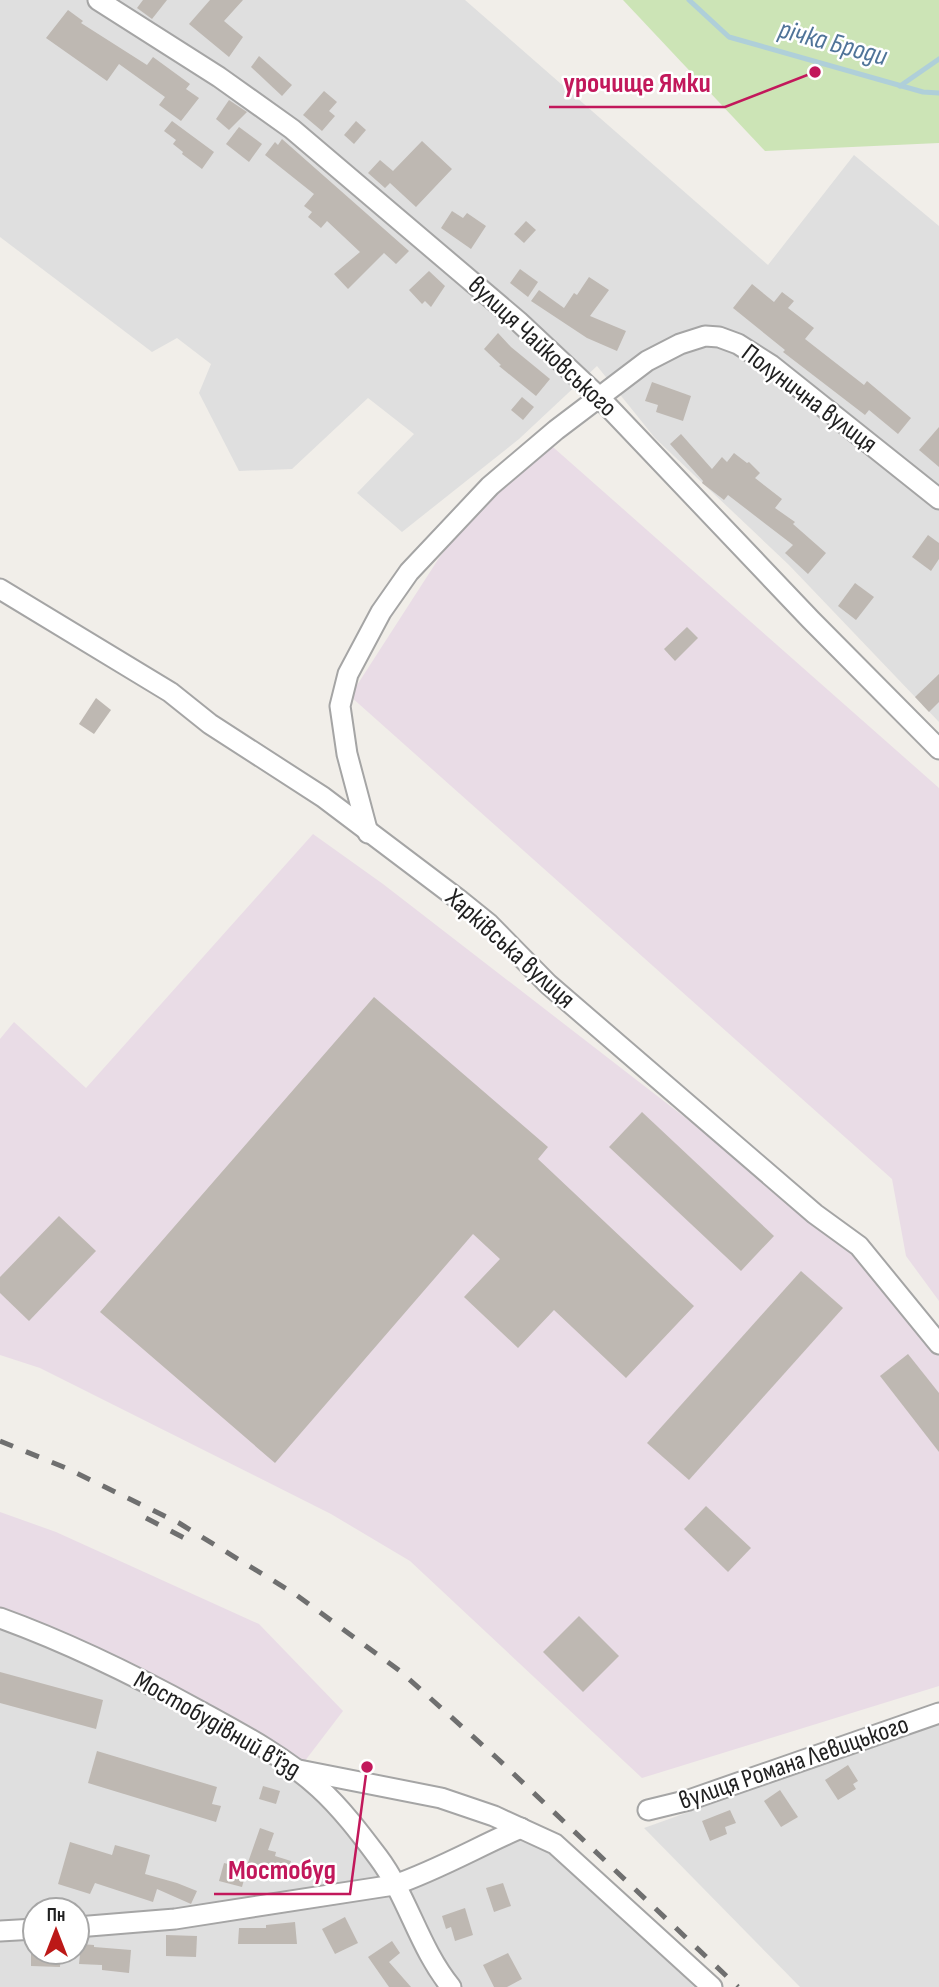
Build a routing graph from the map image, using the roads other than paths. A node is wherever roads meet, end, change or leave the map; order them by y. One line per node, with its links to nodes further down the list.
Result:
1 (98, 0): 2 (street, вулиця Чайковського)
2 (599, 397): 3 (street, Полунична вулиця); 5 (street, вулиця Чайковського); 6 (street, Полунична вулиця)
3 (939, 499)
4 (0, 589): 6 (street, Харківська вулиця)
5 (939, 749)
6 (368, 833): 7 (street, Харківська вулиця)
7 (939, 1344)
8 (0, 1618): 10 (street, Мостобудівний в'їзд)
9 (939, 1713): 11 (street, вулиця Романа Левицького)
10 (298, 1770): 12 (street); 13 (street, Мостобудівний в'їзд)
11 (648, 1810)
12 (521, 1828): 13 (street); 18 (street)
13 (394, 1885): 14 (street); 17 (street, Мостобудівний в'їзд)
14 (91, 1926)
15 (21, 1930): 16 (street)
16 (0, 1931)
17 (451, 1987)
18 (712, 1987)

